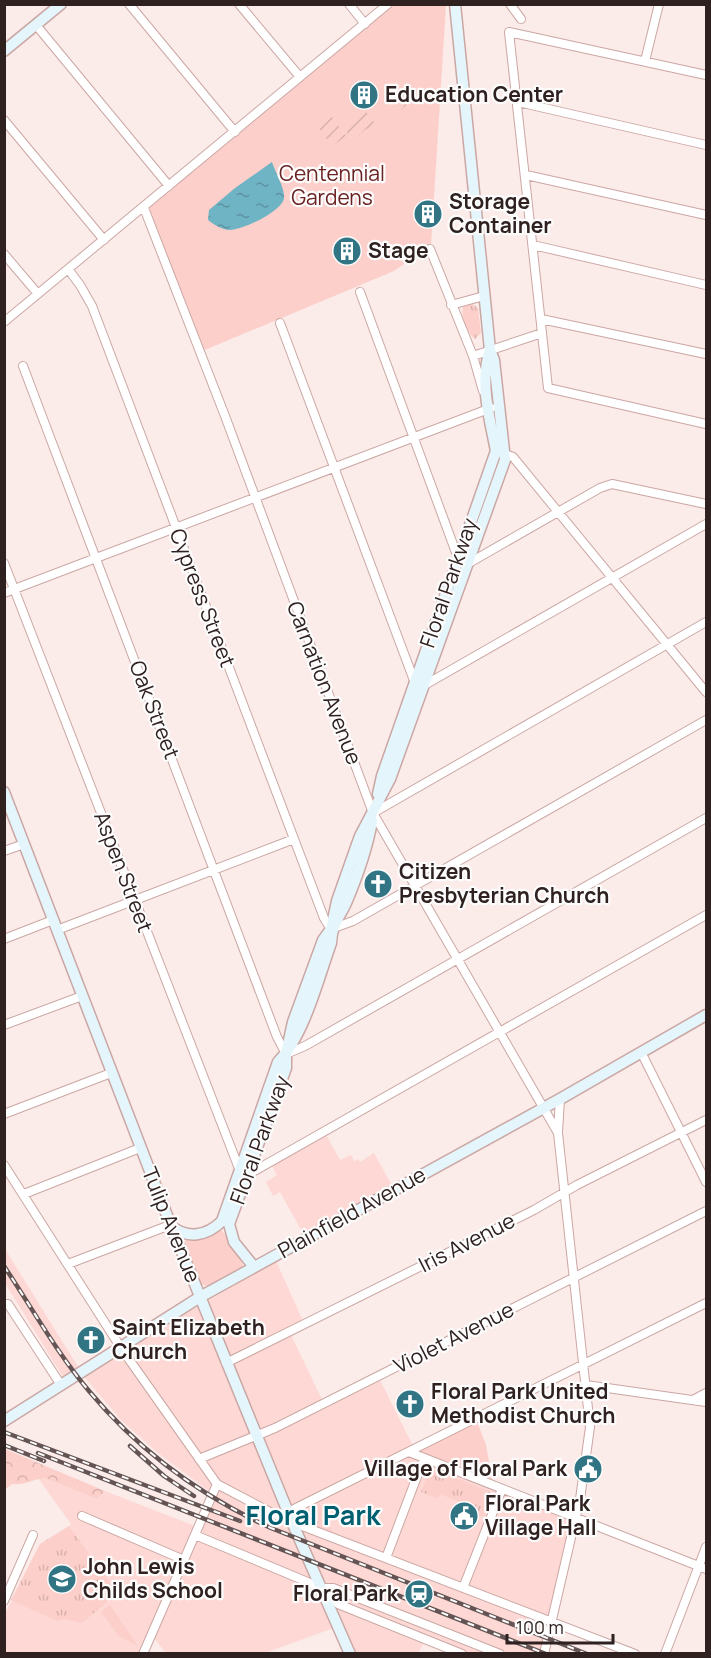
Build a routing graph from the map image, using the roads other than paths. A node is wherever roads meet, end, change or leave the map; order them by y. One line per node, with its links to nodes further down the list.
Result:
1 (61, 4): 11 (main road)
2 (129, 4): 18 (street)
3 (239, 4): 15 (street)
4 (349, 4): 10 (street)
5 (388, 4): 10 (street)
6 (455, 4): 32 (main road, Floral Parkway)
7 (510, 4): 9 (street)
8 (659, 4): 13 (street)
9 (521, 19)
10 (365, 24): 15 (street)
11 (36, 25): 12 (main road); 21 (street)
12 (4, 51)
13 (645, 61): 14 (street); 16 (street)
14 (706, 75)
15 (300, 77): 18 (street)
16 (518, 102): 19 (street); 20 (street)
17 (4, 120): 24 (street)
18 (235, 132): 21 (street)
19 (706, 145)
20 (526, 175): 23 (street); 25 (street)
21 (169, 186): 22 (street)
22 (144, 207): 24 (street); 47 (street, Carnation Avenue)
23 (706, 215)
24 (104, 240): 28 (street)
25 (533, 245): 29 (street); 34 (street)
26 (430, 249): 33 (street)
27 (4, 254): 31 (street)
28 (68, 269): 31 (street); 51 (street, Cypress Street)
29 (706, 285)
30 (360, 292): 44 (street)
31 (38, 294): 35 (street)
32 (484, 296): 33 (street); 38 (main road, Floral Parkway)
33 (452, 305): 40 (street)
34 (541, 319): 37 (street); 39 (street)
35 (4, 322)
36 (280, 323): 46 (street)
37 (542, 333): 38 (street); 43 (street)
38 (490, 351): 40 (street); 42 (main road, Floral Parkway)
39 (706, 354)
40 (473, 356): 42 (street)
41 (23, 366): 52 (street, Oak Street)
42 (491, 405): 44 (street); 45 (main road, Floral Parkway)
43 (706, 424)
44 (414, 438): 46 (street); 53 (street)
45 (504, 454): 49 (street); 53 (main road, Floral Parkway); 55 (main road, Floral Parkway)
46 (335, 468): 47 (street); 62 (street)
47 (255, 498): 51 (street); 66 (street, Carnation Avenue)
48 (706, 504): 49 (street)
49 (558, 511): 55 (street); 56 (street)
50 (706, 524): 56 (street, Floral Parkway)
51 (175, 529): 52 (street); 68 (street, Cypress Street)
52 (97, 558): 57 (street); 71 (street, Oak Street)
53 (458, 558): 55 (street); 59 (main road, Floral Parkway)
54 (4, 563): 57 (street, Aspen Street)
55 (469, 563): 59 (main road, Floral Parkway)
56 (613, 578): 61 (street); 62 (street, Floral Parkway)
57 (14, 590): 58 (street); 73 (street, Aspen Street)
58 (4, 593)
59 (445, 612): 62 (main road, Floral Parkway)
60 (706, 622): 61 (street)
61 (668, 645): 63 (street); 66 (street)
62 (419, 684): 66 (main road, Floral Parkway)
63 (706, 692)
64 (706, 720): 72 (street)
65 (4, 792): 69 (main road, Tulip Avenue)
66 (373, 813): 72 (street, Carnation Avenue); 76 (main road, Floral Parkway)
67 (706, 818): 78 (street)
68 (294, 839): 71 (street); 76 (street, Cypress Street)
69 (24, 844): 70 (street); 75 (main road, Tulip Avenue)
70 (4, 851)
71 (214, 870): 73 (street); 84 (street, Oak Street)
72 (414, 886): 76 (street); 78 (street, Carnation Avenue)
73 (135, 901): 75 (street); 94 (street, Aspen Street)
74 (706, 915): 82 (street)
75 (55, 925): 77 (street); 79 (main road, Tulip Avenue)
76 (332, 929): 84 (main road, Floral Parkway)
77 (4, 939)
78 (456, 960): 82 (street, Carnation Avenue); 84 (street)
79 (82, 996): 81 (street); 85 (main road, Tulip Avenue)
80 (706, 1015): 83 (main road, Plainfield Avenue)
81 (4, 1026)
82 (499, 1033): 87 (street, Carnation Avenue); 94 (street)
83 (641, 1052): 86 (main road, Plainfield Avenue); 90 (street)
84 (286, 1054): 94 (main road, Floral Parkway)
85 (111, 1073): 88 (street); 92 (main road, Tulip Avenue)
86 (560, 1099): 87 (main road, Plainfield Avenue); 91 (street, Carnation Avenue)
87 (542, 1107): 91 (street, Carnation Avenue); 102 (main road, Plainfield Avenue)
88 (4, 1114)
89 (706, 1120): 90 (street, Iris Avenue)
90 (682, 1132): 95 (street); 97 (street, Iris Avenue)
91 (558, 1133): 97 (street, Carnation Avenue)
92 (140, 1148): 96 (street); 100 (main road, Tulip Avenue)
93 (4, 1165): 96 (street)
94 (245, 1172): 99 (main road, Floral Parkway)
95 (706, 1182)
96 (24, 1194): 101 (street)
97 (565, 1194): 103 (street, Carnation Avenue); 108 (street, Iris Avenue)
98 (706, 1211): 103 (street, Violet Avenue)
99 (226, 1222): 100 (main road, Floral Parkway); 102 (main road, Floral Parkway)
100 (170, 1225): 101 (street); 104 (main road, Tulip Avenue)
101 (68, 1264): 107 (street)
102 (254, 1268): 104 (main road, Plainfield Avenue)
103 (574, 1278): 109 (street, Carnation Avenue); 116 (street, Violet Avenue)
104 (200, 1297): 107 (main road, Plainfield Avenue); 108 (main road, Tulip Avenue)
105 (706, 1303): 109 (street)
106 (4, 1304): 110 (street)
107 (121, 1348): 110 (main road, Plainfield Avenue); 119 (street)
108 (226, 1363): 116 (main road, Tulip Avenue)
109 (584, 1365): 111 (street, Carnation Avenue); 117 (street)
110 (61, 1385): 115 (main road, Plainfield Avenue)
111 (586, 1385): 113 (street); 124 (street, Carnation Avenue)
112 (706, 1394): 113 (street)
113 (693, 1400): 114 (street)
114 (706, 1402)
115 (6, 1419)
116 (257, 1435): 119 (street, Violet Avenue); 123 (main road, Tulip Avenue)
117 (409, 1452): 118 (street); 123 (street)
118 (424, 1458): 121 (street); 128 (street)
119 (200, 1459): 120 (street)
120 (217, 1484): 123 (street); 126 (street)
121 (502, 1489): 124 (street); 134 (street)
122 (82, 1516): 129 (street)
123 (290, 1517): 128 (street); 133 (main road, Tulip Avenue)
124 (576, 1518): 130 (street); 136 (street, Carnation Avenue)
125 (33, 1535): 132 (street)
126 (195, 1535): 129 (street); 133 (street)
127 (706, 1547): 130 (street)
128 (386, 1558): 134 (street)
129 (184, 1560): 137 (street)
130 (703, 1568): 143 (street)
131 (4, 1574): 132 (street)
132 (14, 1578): 135 (street)
133 (322, 1588): 138 (main road, Tulip Avenue); 139 (street); 140 (street)
134 (463, 1588): 136 (street)
135 (4, 1601)
136 (552, 1622): 141 (street, Carnation Avenue); 142 (street)
137 (143, 1653)
138 (350, 1653)
139 (462, 1653)
140 (500, 1653)
141 (544, 1653)
142 (635, 1653)
143 (665, 1653)

